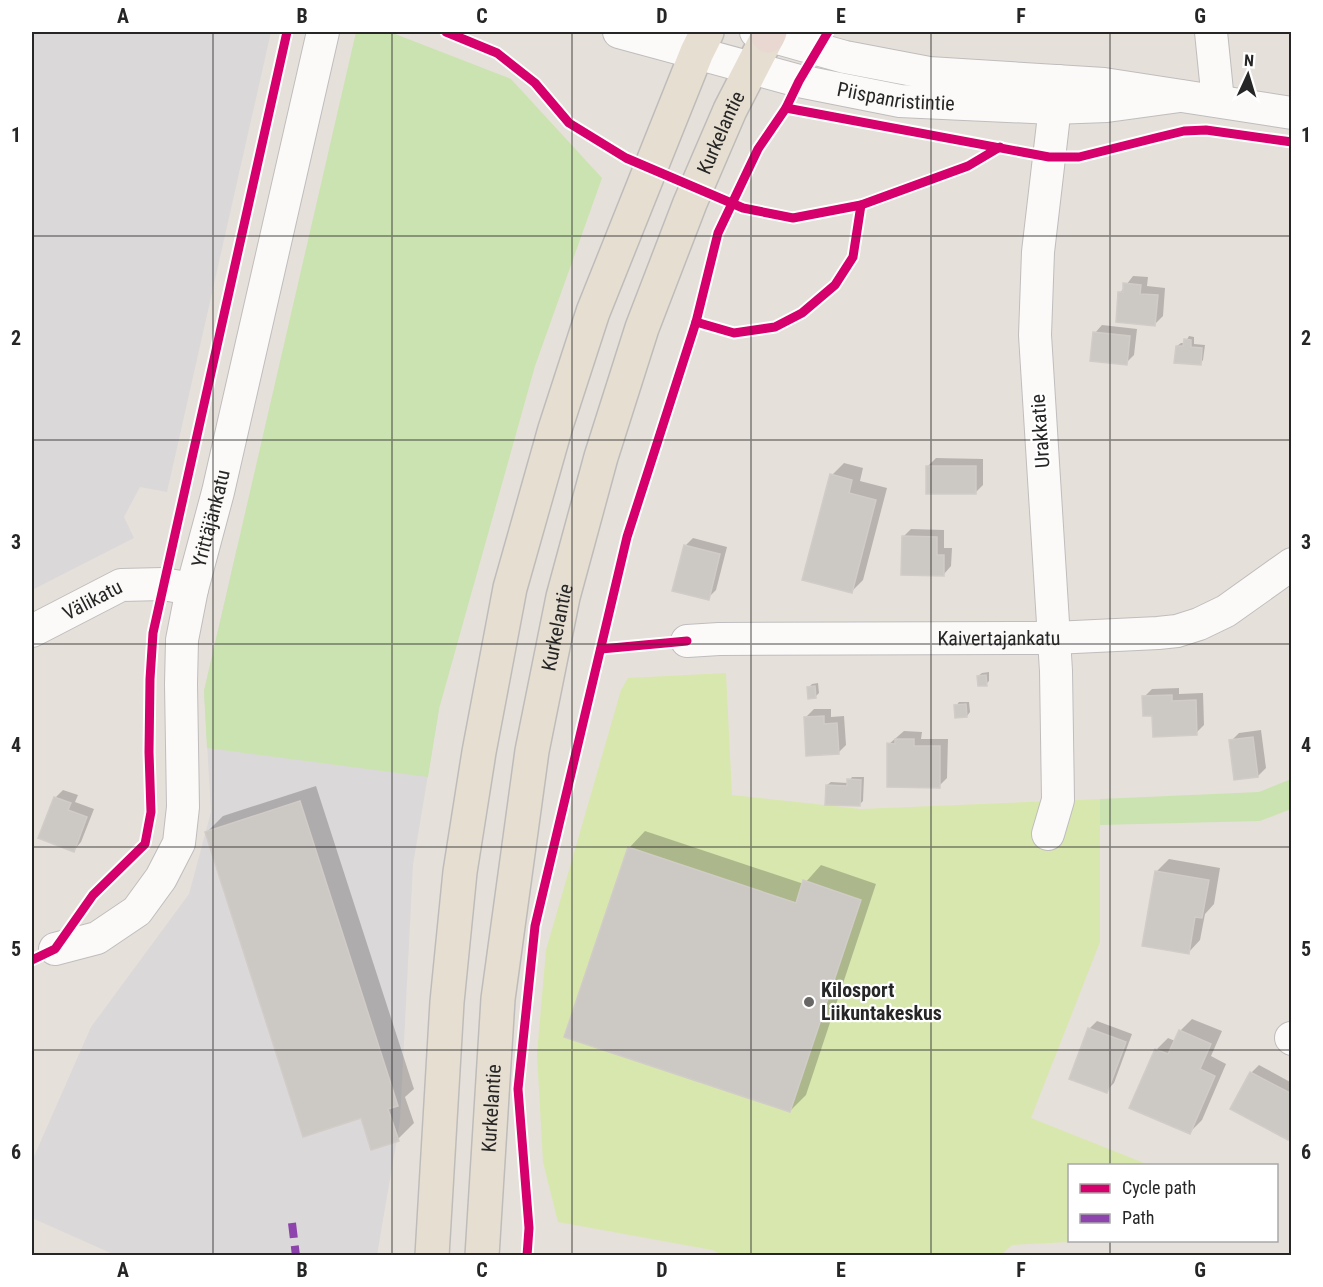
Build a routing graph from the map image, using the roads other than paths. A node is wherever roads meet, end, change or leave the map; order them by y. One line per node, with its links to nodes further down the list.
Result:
1 (323, 32): 11 (street, Yrittäjänkatu)
2 (619, 32): 5 (street, Piispanristintie)
3 (1211, 32): 8 (street)
4 (765, 33): 6 (main road, Kurkelantie); 7 (street, Piispanristintie)
5 (702, 42): 6 (street, Piispanristintie); 17 (main road)
6 (752, 68): 7 (street, Piispanristintie); 18 (main road, Kurkelantie)
7 (1056, 94): 8 (street, Piispanristintie); 13 (street, Urakkatie)
8 (1218, 101): 9 (street, Piispanristintie)
9 (1292, 113)
10 (1292, 564): 13 (street, Kaivertajankatu)
11 (192, 589): 12 (street, Välikatu); 16 (street, Yrittäjänkatu)
12 (32, 631)
13 (1054, 638): 14 (street, Kaivertajankatu); 15 (street, Urakkatie)
14 (687, 641)
15 (1048, 834)
16 (55, 950)
17 (432, 1256)
18 (482, 1256)

